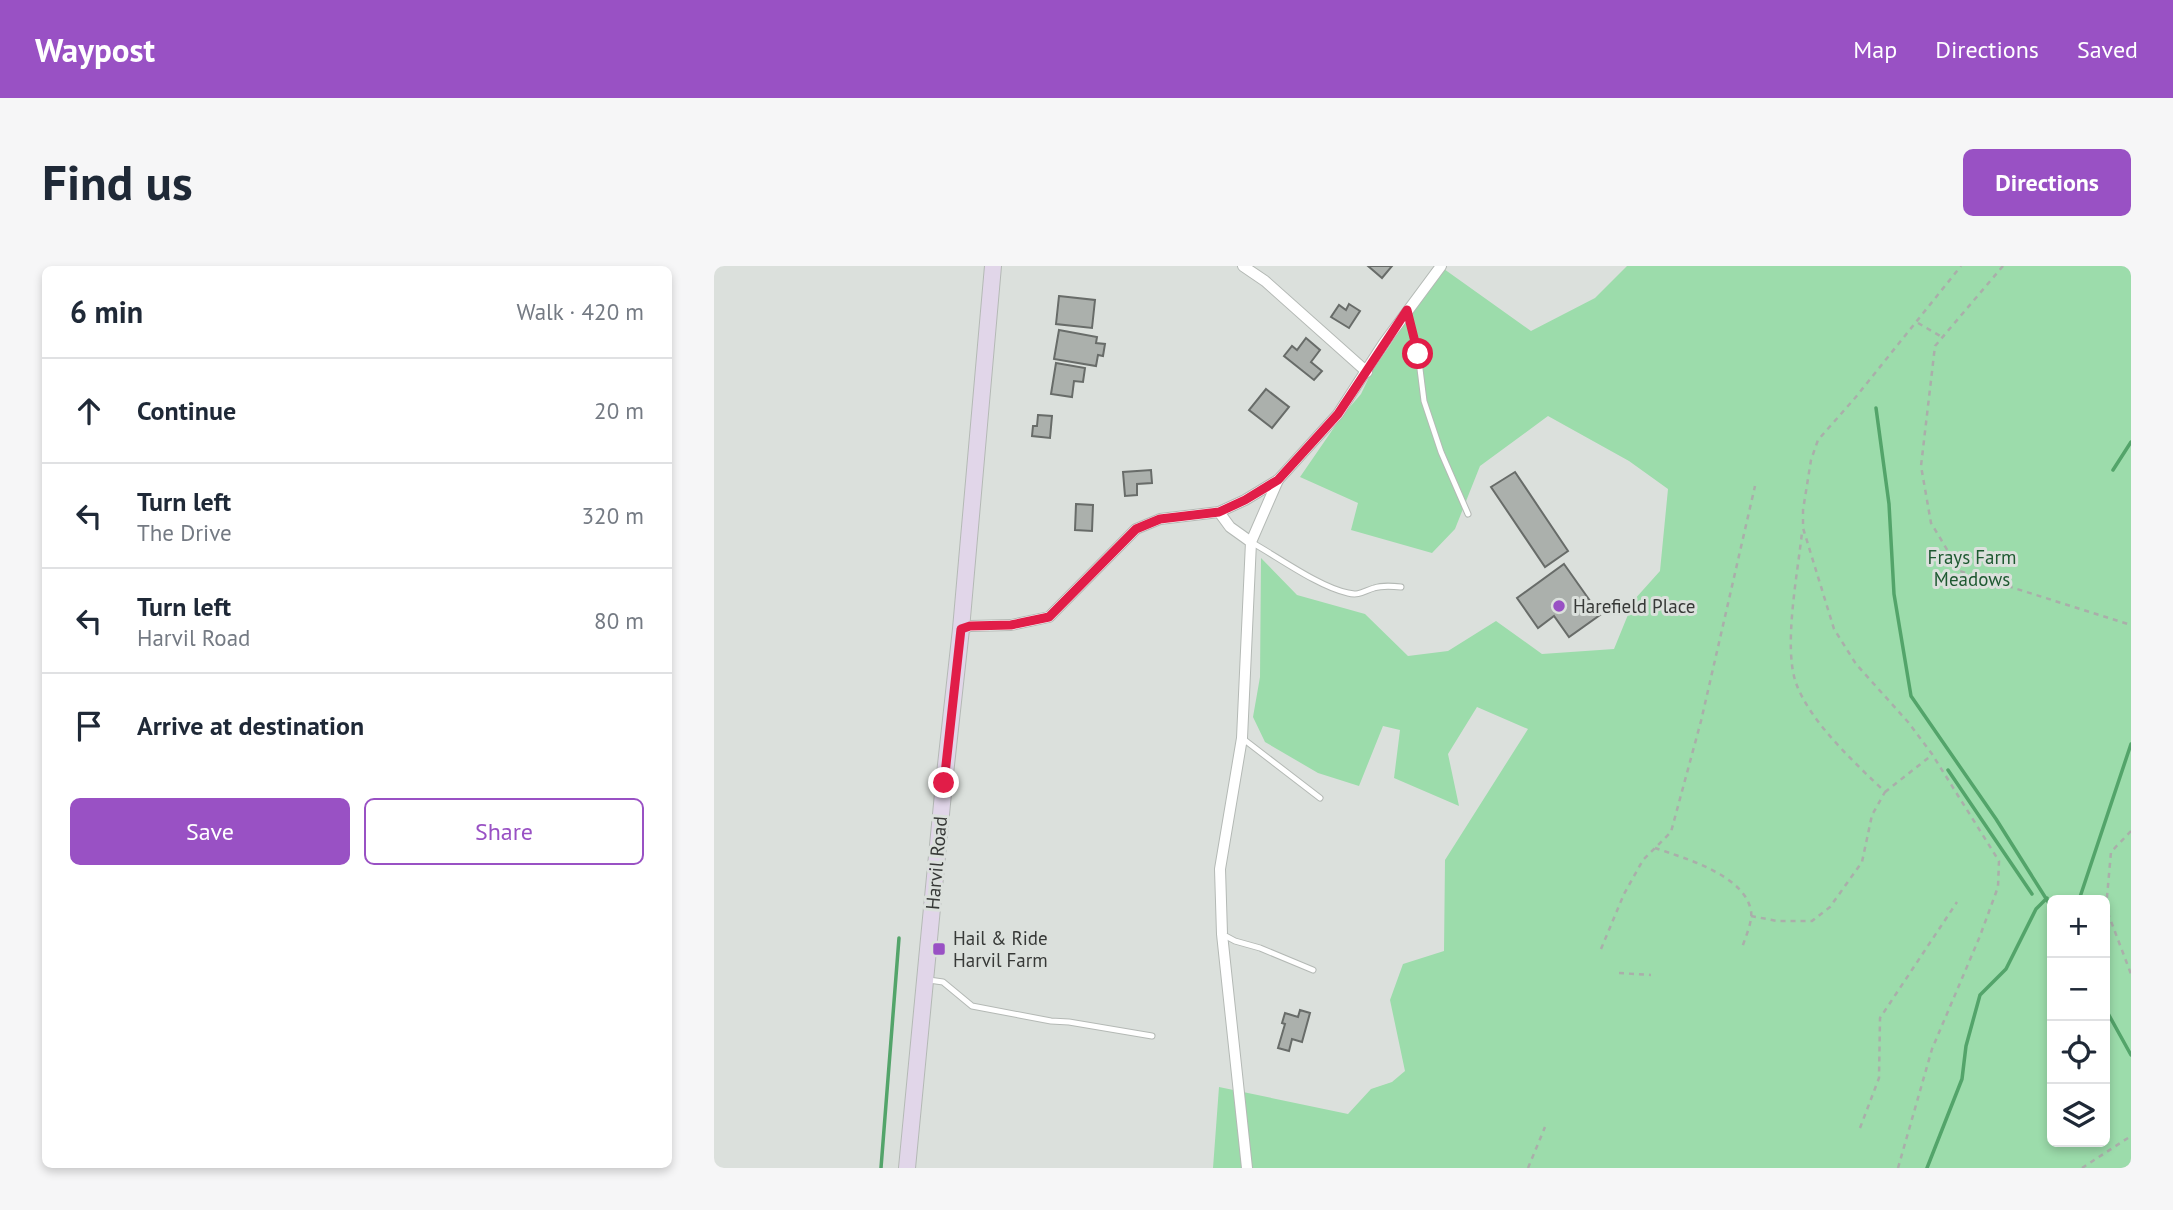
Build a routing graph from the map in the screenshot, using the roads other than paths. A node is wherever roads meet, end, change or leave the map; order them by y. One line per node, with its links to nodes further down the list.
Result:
1 (993, 266): 11 (street, Harvil Road)
2 (1243, 266): 5 (street)
3 (1441, 266): 4 (street)
4 (1407, 310): 5 (street); 8 (lane)
5 (1367, 372): 6 (street)
6 (1278, 480): 7 (street); 9 (street)
7 (1219, 512): 9 (street); 11 (street)
8 (1468, 514)
9 (1251, 542): 10 (lane); 12 (street)
10 (1401, 587)
11 (961, 629): 16 (street, Harvil Road)
12 (1242, 738): 13 (lane); 14 (street)
13 (1320, 797)
14 (1222, 934): 15 (lane); 19 (street)
15 (1313, 970)
16 (925, 979): 17 (lane); 18 (street, Harvil Road)
17 (1152, 1036)
18 (907, 1168)
19 (1247, 1168)

